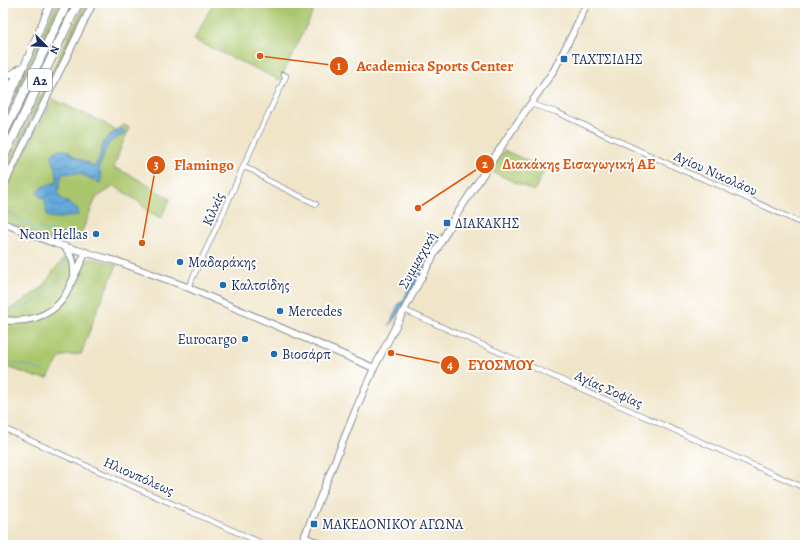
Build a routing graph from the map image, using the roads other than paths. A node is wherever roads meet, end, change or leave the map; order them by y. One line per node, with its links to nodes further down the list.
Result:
1 (52, 3): 6 (street)
2 (67, 3): 15 (highway, Α2)
3 (78, 3): 16 (highway, Α2)
4 (93, 3): 18 (street)
5 (586, 3): 13 (street, Συμμαχική)
6 (34, 43): 7 (street); 11 (street)
7 (20, 68): 8 (street); 11 (street)
8 (3, 74): 11 (street)
9 (283, 74): 17 (street, Κιλκίς)
10 (3, 81): 11 (street)
11 (13, 85): 12 (street); 14 (street)
12 (3, 102)
13 (531, 104): 21 (street, Αγίου Νικολάου); 27 (street, Συμμαχική)
14 (3, 112)
15 (3, 135)
16 (3, 158)
17 (243, 166): 19 (street); 26 (street, Κιλκίς)
18 (3, 187)
19 (316, 204)
20 (3, 223): 22 (street)
21 (805, 225)
22 (63, 246): 23 (street); 24 (street)
23 (86, 252): 24 (street); 25 (street); 26 (street)
24 (74, 266): 25 (street)
25 (74, 278): 28 (street)
26 (188, 288): 29 (street)
27 (404, 310): 29 (street, Συμμαχική); 31 (street, Αγίας Σοφίας)
28 (3, 320)
29 (374, 368): 32 (street, Συμμαχική)
30 (3, 428): 33 (street, Ηλιουπόλεως)
31 (805, 488)
32 (304, 537): 34 (street, Συμμαχική); 35 (street)
33 (266, 545)
34 (301, 545)
35 (323, 545)

